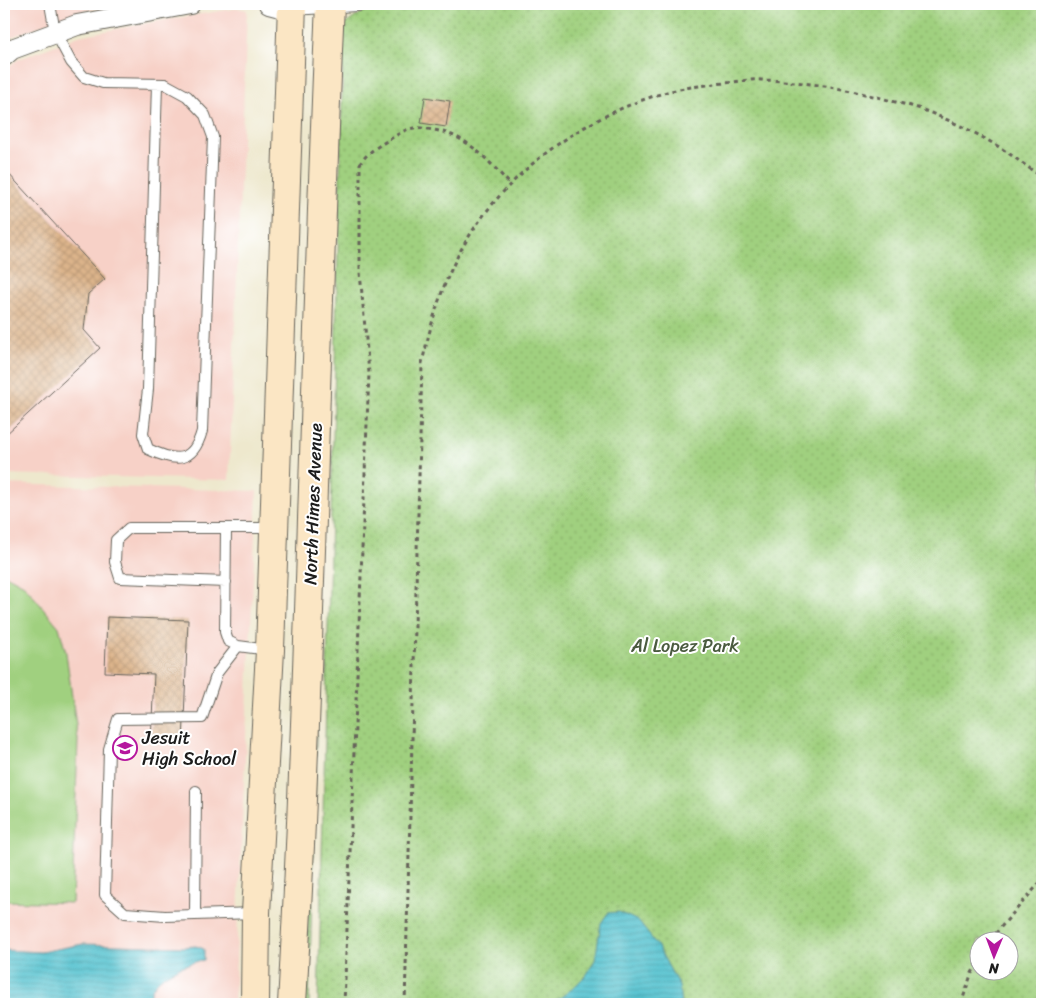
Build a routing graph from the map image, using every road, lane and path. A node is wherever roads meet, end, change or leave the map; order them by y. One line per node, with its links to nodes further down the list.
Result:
1 (50, 4): 6 (lane)
2 (190, 4): 6 (street)
3 (371, 4): 5 (lane)
4 (284, 6): 5 (lane); 12 (street)
5 (330, 6): 11 (street, North Himes Avenue)
6 (55, 32): 7 (street); 8 (lane)
7 (4, 56)
8 (157, 84): 8 (lane)
9 (1042, 177): 10 (path)
10 (510, 184): 28 (path); 29 (path)
11 (316, 368): 12 (street); 18 (street, North Himes Avenue)
12 (280, 370): 14 (street)
13 (226, 528): 14 (lane); 15 (lane); 15 (lane)
14 (274, 528): 17 (street)
15 (226, 582): 16 (lane)
16 (238, 646): 17 (lane); 23 (lane)
17 (270, 650): 18 (street); 21 (street)
18 (308, 652): 22 (street, North Himes Avenue)
19 (196, 791): 23 (lane)
20 (1042, 880): 24 (path)
21 (256, 913): 22 (street); 23 (lane); 26 (street)
22 (297, 913): 27 (street, North Himes Avenue)
23 (195, 915)
24 (1000, 930)
25 (970, 980): 30 (path)
26 (255, 1004)
27 (292, 1004)
28 (344, 1004)
29 (405, 1004)
30 (961, 1004)

